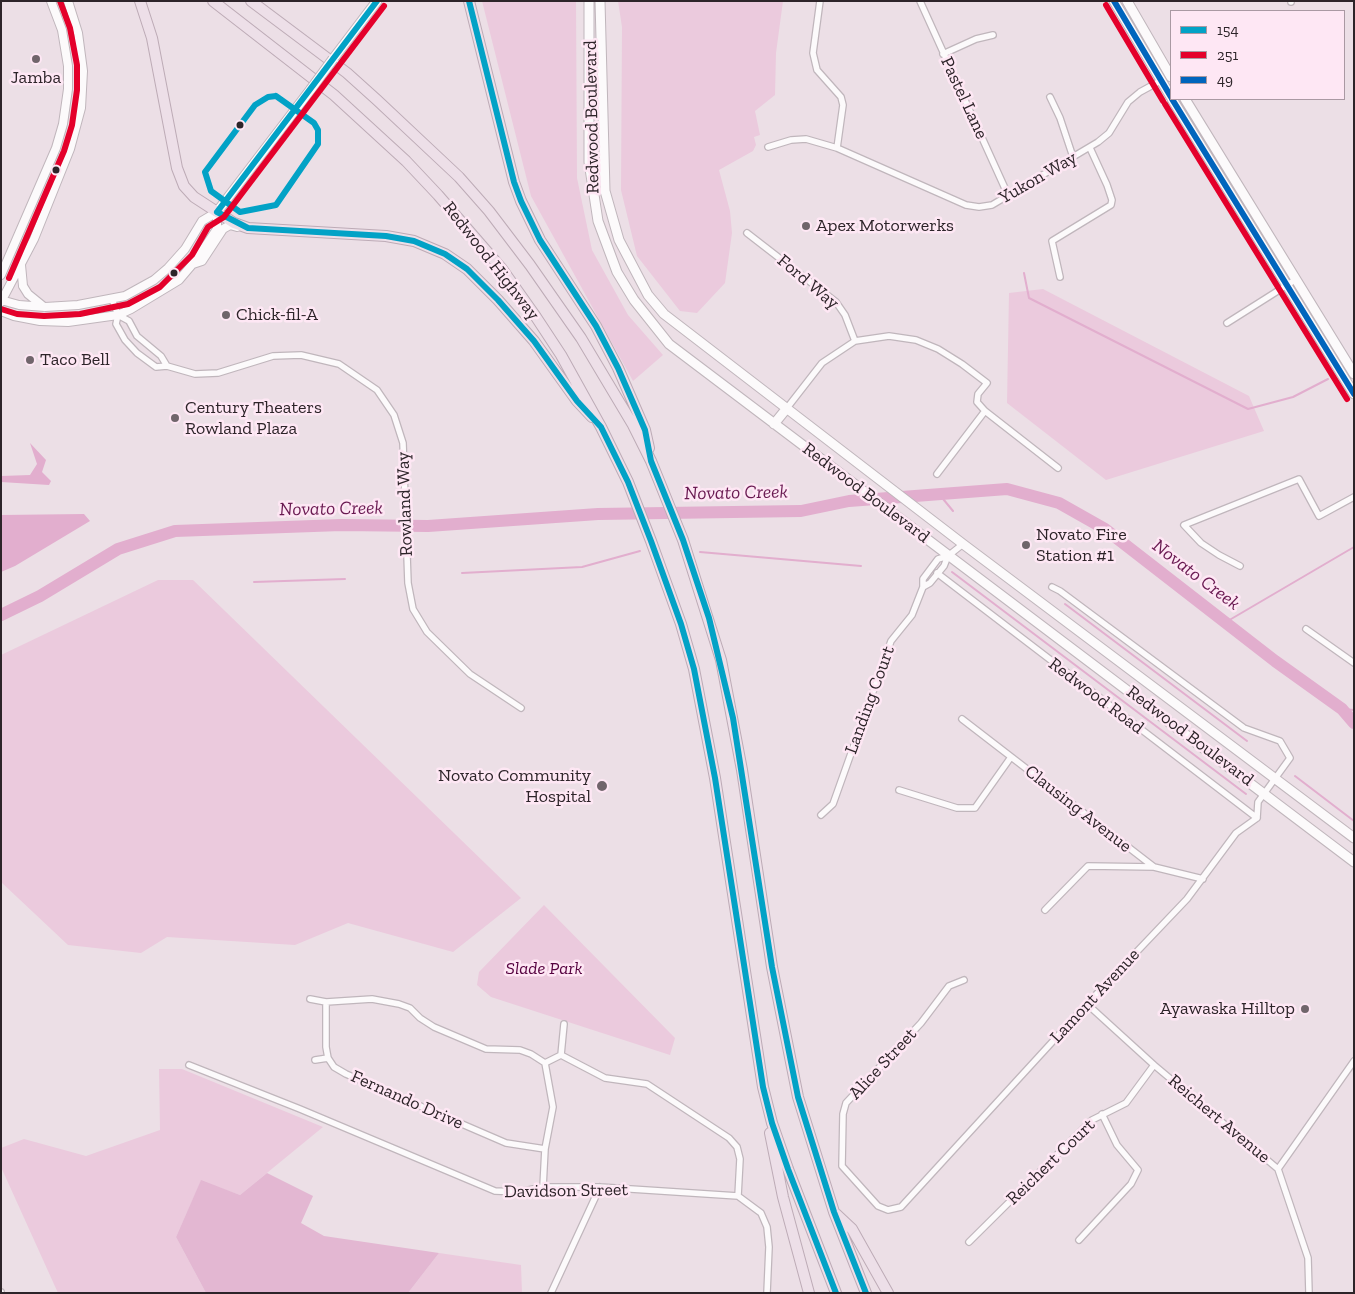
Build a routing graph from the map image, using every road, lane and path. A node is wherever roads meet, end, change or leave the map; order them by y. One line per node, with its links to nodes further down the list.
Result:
1 (51, 1): 27 (street)
2 (68, 1): 28 (street)
3 (140, 1): 34 (highway)
4 (213, 1): 55 (highway, Redwood Highway)
5 (251, 1): 56 (highway, Redwood Highway)
6 (377, 1): 34 (main road, bridge)
7 (469, 1): 56 (highway)
8 (589, 1): 15 (main road, Redwood Boulevard)
9 (600, 1): 16 (main road, Redwood Boulevard)
10 (820, 1): 30 (street)
11 (920, 1): 17 (street, Pastel Lane)
12 (1114, 1): 22 (main road)
13 (1127, 1): 20 (main road)
14 (993, 34): 17 (street)
15 (590, 36): 16 (main road); 19 (main road, Redwood Boulevard)
16 (602, 36): 18 (main road, Redwood Boulevard)
17 (943, 54): 33 (street, Pastel Lane)
18 (602, 55): 19 (main road); 52 (main road, Redwood Boulevard)
19 (590, 56): 54 (main road, Redwood Boulevard)
20 (1170, 73)
21 (1170, 76): 22 (street, Yukon Way)
22 (1161, 80): 23 (main road); 31 (street, Yukon Way)
23 (1170, 95)
24 (1050, 97): 32 (street)
25 (1173, 100): 41 (main road)
26 (1186, 100): 41 (main road)
27 (66, 106): 28 (street); 39 (street)
28 (81, 108): 37 (street)
29 (768, 147): 30 (street, Yukon Way)
30 (837, 148): 33 (street, Yukon Way)
31 (1090, 148): 32 (street, Yukon Way); 40 (street)
32 (1073, 157): 33 (street, Yukon Way)
33 (1008, 195)
34 (217, 212): 35 (highway); 38 (street); 42 (street)
35 (245, 227): 38 (street); 55 (highway)
36 (747, 234): 48 (street, Ford Way)
37 (21, 263): 43 (street); 44 (street)
38 (193, 264): 46 (street)
39 (1, 275)
40 (1060, 277)
41 (1291, 282): 47 (street); 50 (main road); 51 (main road)
42 (112, 300): 44 (street); 46 (street, Rowland Way)
43 (2, 301): 44 (street)
44 (45, 307)
45 (1, 311): 46 (street)
46 (118, 315): 49 (street, Rowland Way); 49 (street, Rowland Way)
47 (1227, 323)
48 (855, 341): 52 (street); 53 (street)
49 (167, 366): 68 (street, Rowland Way)
50 (1354, 374)
51 (1354, 394)
52 (787, 408): 54 (main road); 60 (main road, Redwood Boulevard)
53 (985, 411): 57 (street); 58 (street)
54 (774, 424): 61 (main road, Redwood Boulevard)
55 (601, 427): 93 (highway, Redwood Highway)
56 (651, 461): 101 (highway, Redwood Highway)
57 (1058, 468)
58 (937, 474)
59 (1354, 497): 62 (street)
60 (963, 544): 61 (street, Landing Court); 71 (main road, Redwood Boulevard)
61 (948, 556): 63 (street, Landing Court); 64 (street, Landing Court); 73 (main road, Redwood Boulevard)
62 (1240, 566)
63 (937, 573): 64 (street, Landing Court); 75 (street, Redwood Road)
64 (923, 587): 74 (street, Landing Court)
65 (1052, 587): 71 (street)
66 (1306, 629): 67 (street)
67 (1354, 663)
68 (521, 708)
69 (962, 719): 70 (street, Clausing Avenue)
70 (1011, 757): 72 (street); 78 (street, Clausing Avenue)
71 (1274, 778): 73 (street); 76 (main road, Redwood Boulevard)
72 (899, 790)
73 (1264, 793): 75 (street); 77 (main road, Redwood Boulevard)
74 (821, 815)
75 (1257, 818): 79 (street, Lamont Avenue)
76 (1354, 838)
77 (1354, 862)
78 (1154, 868): 79 (street, Clausing Avenue); 80 (street)
79 (1203, 879): 84 (street, Lamont Avenue)
80 (1045, 910)
81 (964, 980): 100 (street, Alice Street)
82 (310, 999): 83 (street)
83 (326, 1002): 87 (street); 90 (street)
84 (1087, 1004): 92 (street, Reichert Avenue); 100 (street, Lamont Avenue)
85 (564, 1024): 86 (street)
86 (561, 1055): 90 (street); 99 (street)
87 (328, 1058): 88 (street); 95 (street, Fernando Drive)
88 (316, 1060)
89 (1354, 1062): 96 (street)
90 (545, 1063): 95 (street)
91 (189, 1065): 97 (street, Davidson Street)
92 (1154, 1065): 94 (street, Reichert Court); 96 (street, Reichert Avenue)
93 (763, 1087): 106 (highway); 107 (highway, Redwood Highway)
94 (1102, 1114): 102 (street); 103 (street, Reichert Court)
95 (545, 1149): 97 (street)
96 (1278, 1169): 110 (street, Reichert Avenue)
97 (543, 1187): 98 (street, Davidson Street)
98 (600, 1187): 99 (street, Davidson Street); 104 (street)
99 (738, 1196): 105 (street)
100 (900, 1207)
101 (834, 1212): 108 (highway, Redwood Highway); 109 (highway)
102 (1079, 1240)
103 (969, 1242)
104 (551, 1293)
105 (768, 1293)
106 (809, 1293)
107 (836, 1293)
108 (866, 1293)
109 (888, 1293)
110 (1309, 1293)

